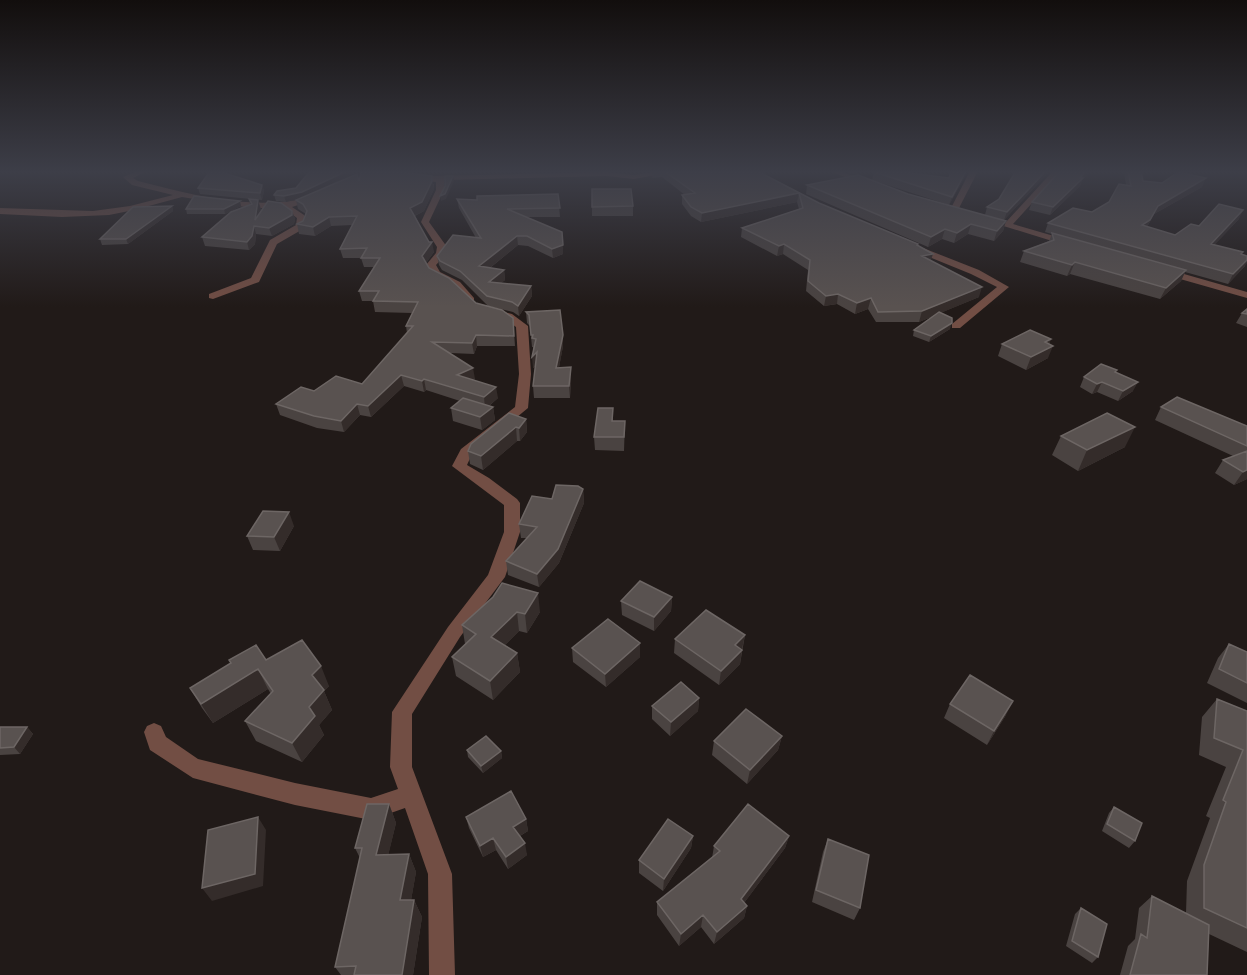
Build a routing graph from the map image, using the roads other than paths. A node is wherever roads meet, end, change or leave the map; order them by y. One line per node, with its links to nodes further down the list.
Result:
1 (300, 216): 10 (street)
2 (428, 216): 13 (street)
3 (977, 216): 5 (street)
4 (1016, 216): 5 (street)
5 (1008, 225): 7 (street)
6 (906, 244): 11 (street)
7 (1078, 246)
8 (1155, 268): 9 (street)
9 (1247, 295)
10 (213, 296)
11 (956, 326)
12 (154, 732): 13 (street)
13 (411, 795): 14 (street)
14 (442, 975)

